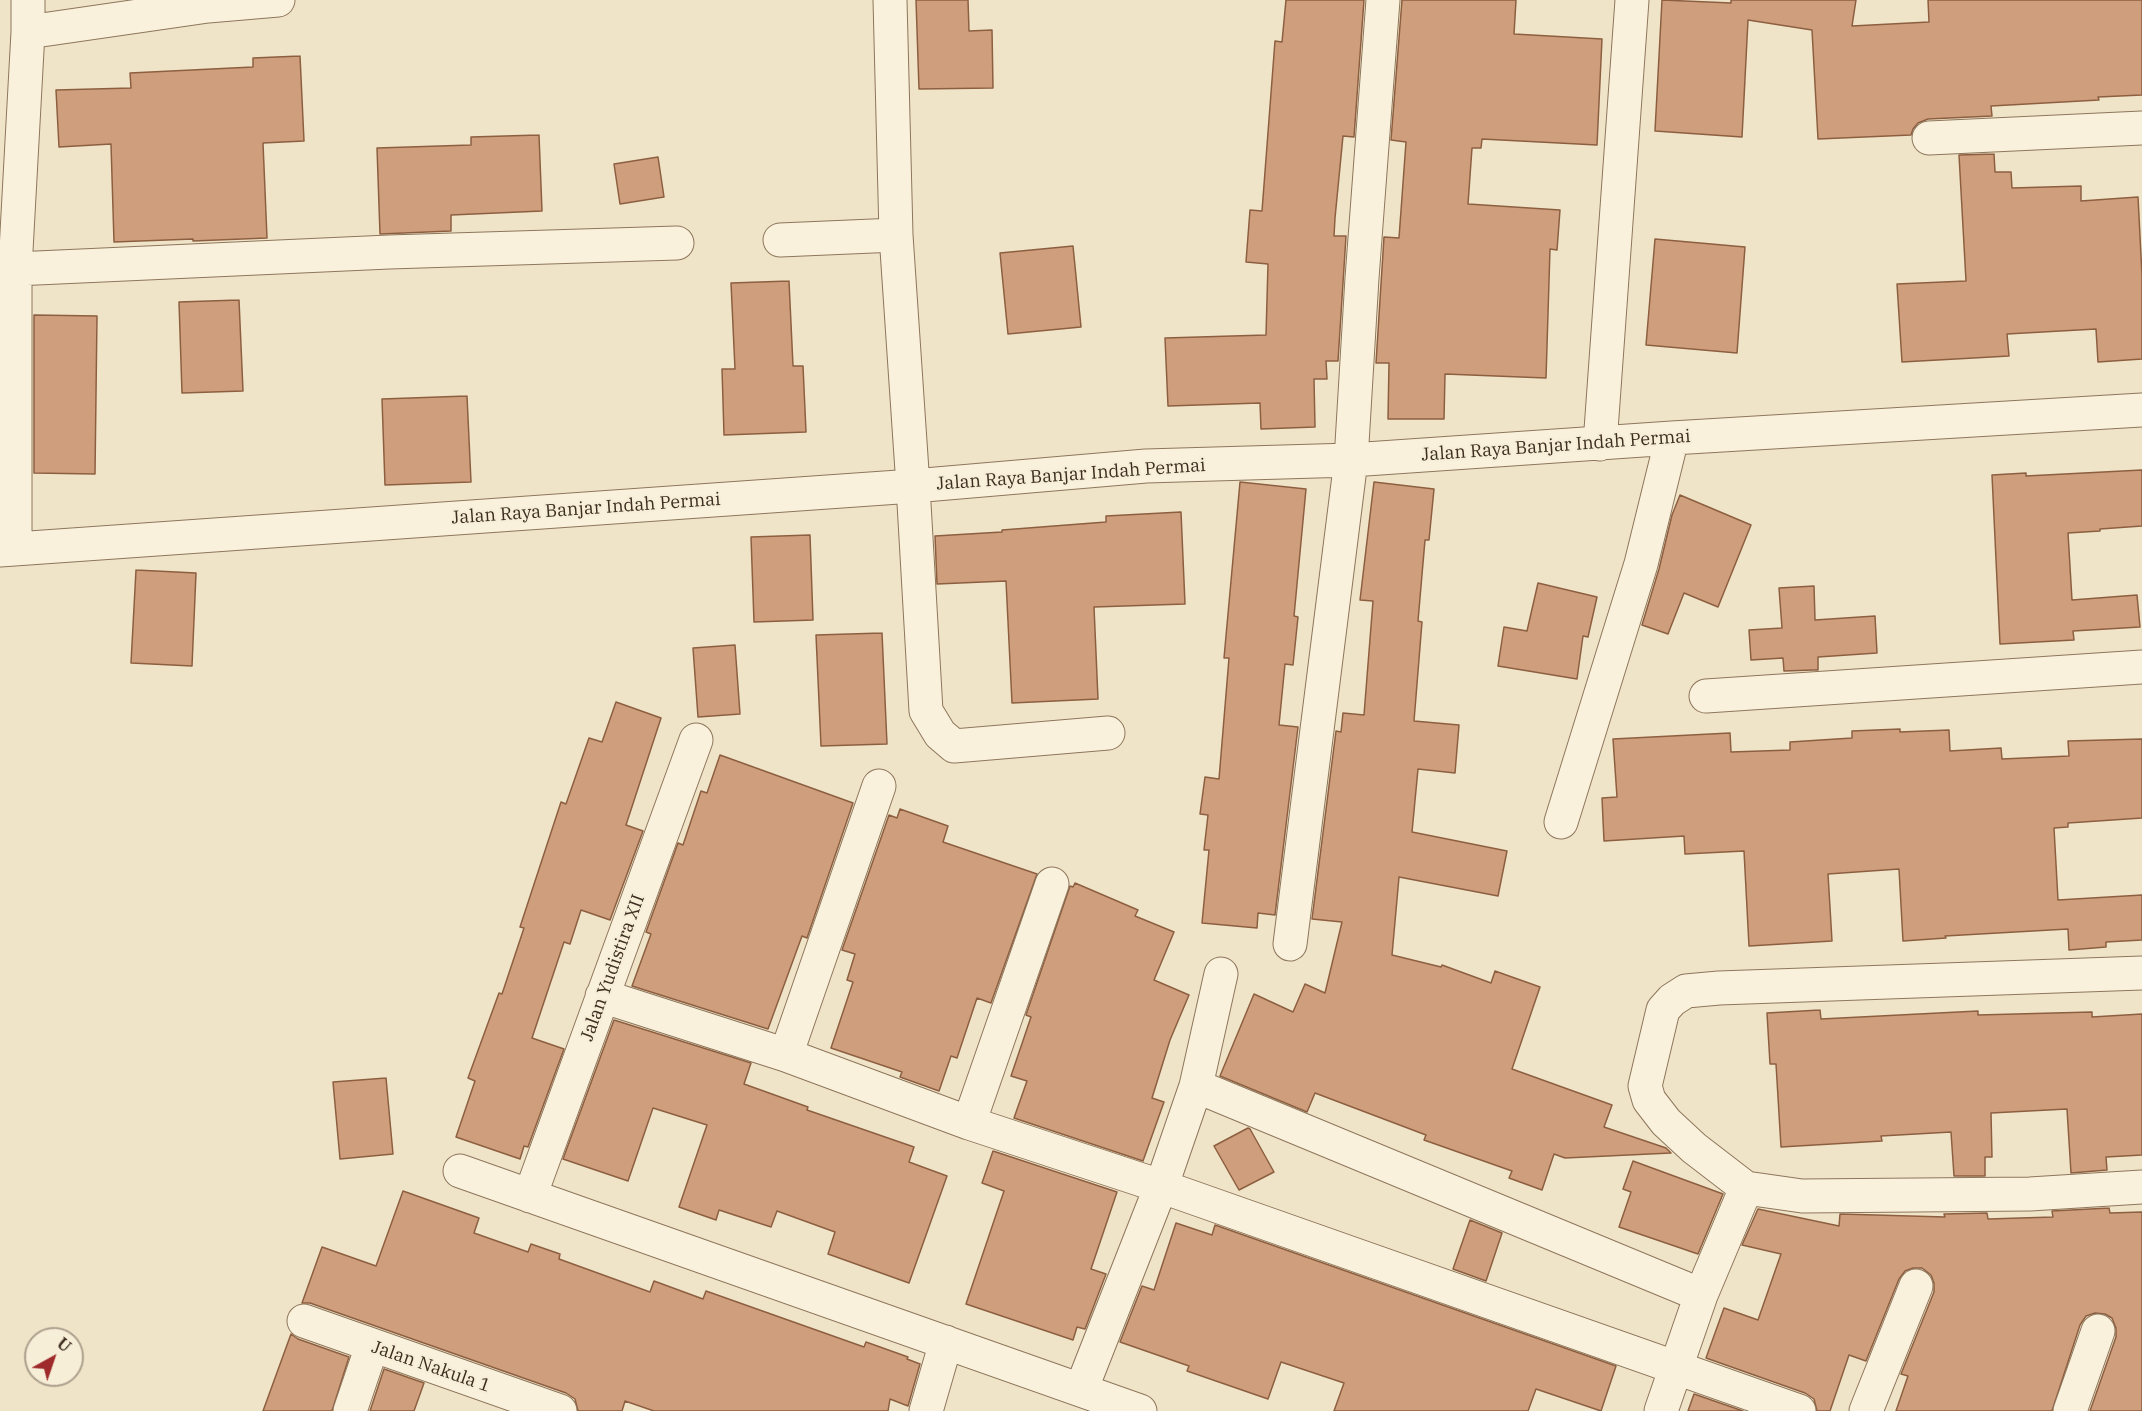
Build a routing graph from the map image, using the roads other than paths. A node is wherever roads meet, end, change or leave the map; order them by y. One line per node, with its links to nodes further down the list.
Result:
1 (278, 0): 5 (street)
2 (890, 0): 9 (street)
3 (1383, 0): 16 (street)
4 (1632, 0): 15 (street)
5 (209, 3): 6 (street)
6 (28, 16): 12 (street)
7 (2142, 128): 8 (street)
8 (1929, 138)
9 (896, 235): 10 (street); 17 (street)
10 (780, 240)
11 (677, 243): 12 (street)
12 (15, 269): 18 (street)
13 (2142, 410): 14 (street, Jalan Raya Banjar Indah Permai)
14 (1672, 438): 15 (street, Jalan Raya Banjar Indah Permai); 24 (street)
15 (1600, 444): 16 (street, Jalan Raya Banjar Indah Permai)
16 (1351, 460): 17 (street, Jalan Raya Banjar Indah Permai); 26 (street)
17 (914, 486): 18 (street, Jalan Raya Banjar Indah Permai); 21 (street)
18 (7, 549)
19 (2142, 668): 20 (street)
20 (1706, 696)
21 (1108, 733)
22 (696, 740): 29 (street, Jalan Yudistira XII)
23 (879, 786): 30 (street)
24 (1561, 822)
25 (1052, 884): 32 (street)
26 (1290, 944)
27 (2142, 972): 36 (street)
28 (1221, 974): 31 (street)
29 (602, 996): 30 (street); 37 (street, Jalan Yudistira XII)
30 (786, 1055): 32 (street)
31 (1196, 1086): 34 (street); 39 (street)
32 (969, 1123): 34 (street)
33 (460, 1171): 37 (street)
34 (1160, 1186): 44 (street); 45 (street)
35 (2142, 1187): 36 (street)
36 (1746, 1188): 39 (street)
37 (530, 1196): 42 (street)
38 (1916, 1286): 53 (street)
39 (1701, 1295): 44 (street)
40 (304, 1321): 43 (street, Jalan Nakula 1)
41 (2098, 1331): 54 (street)
42 (946, 1342): 45 (street); 49 (street)
43 (372, 1346): 46 (street, Jalan Nakula 1); 47 (street)
44 (1676, 1367): 51 (street); 52 (street)
45 (1081, 1390): 50 (street)
46 (527, 1406): 48 (street, Jalan Nakula 1)
47 (350, 1411)
48 (560, 1411)
49 (926, 1411)
50 (1140, 1411)
51 (1661, 1411)
52 (1799, 1411)
53 (1866, 1411)
54 (2070, 1411)

